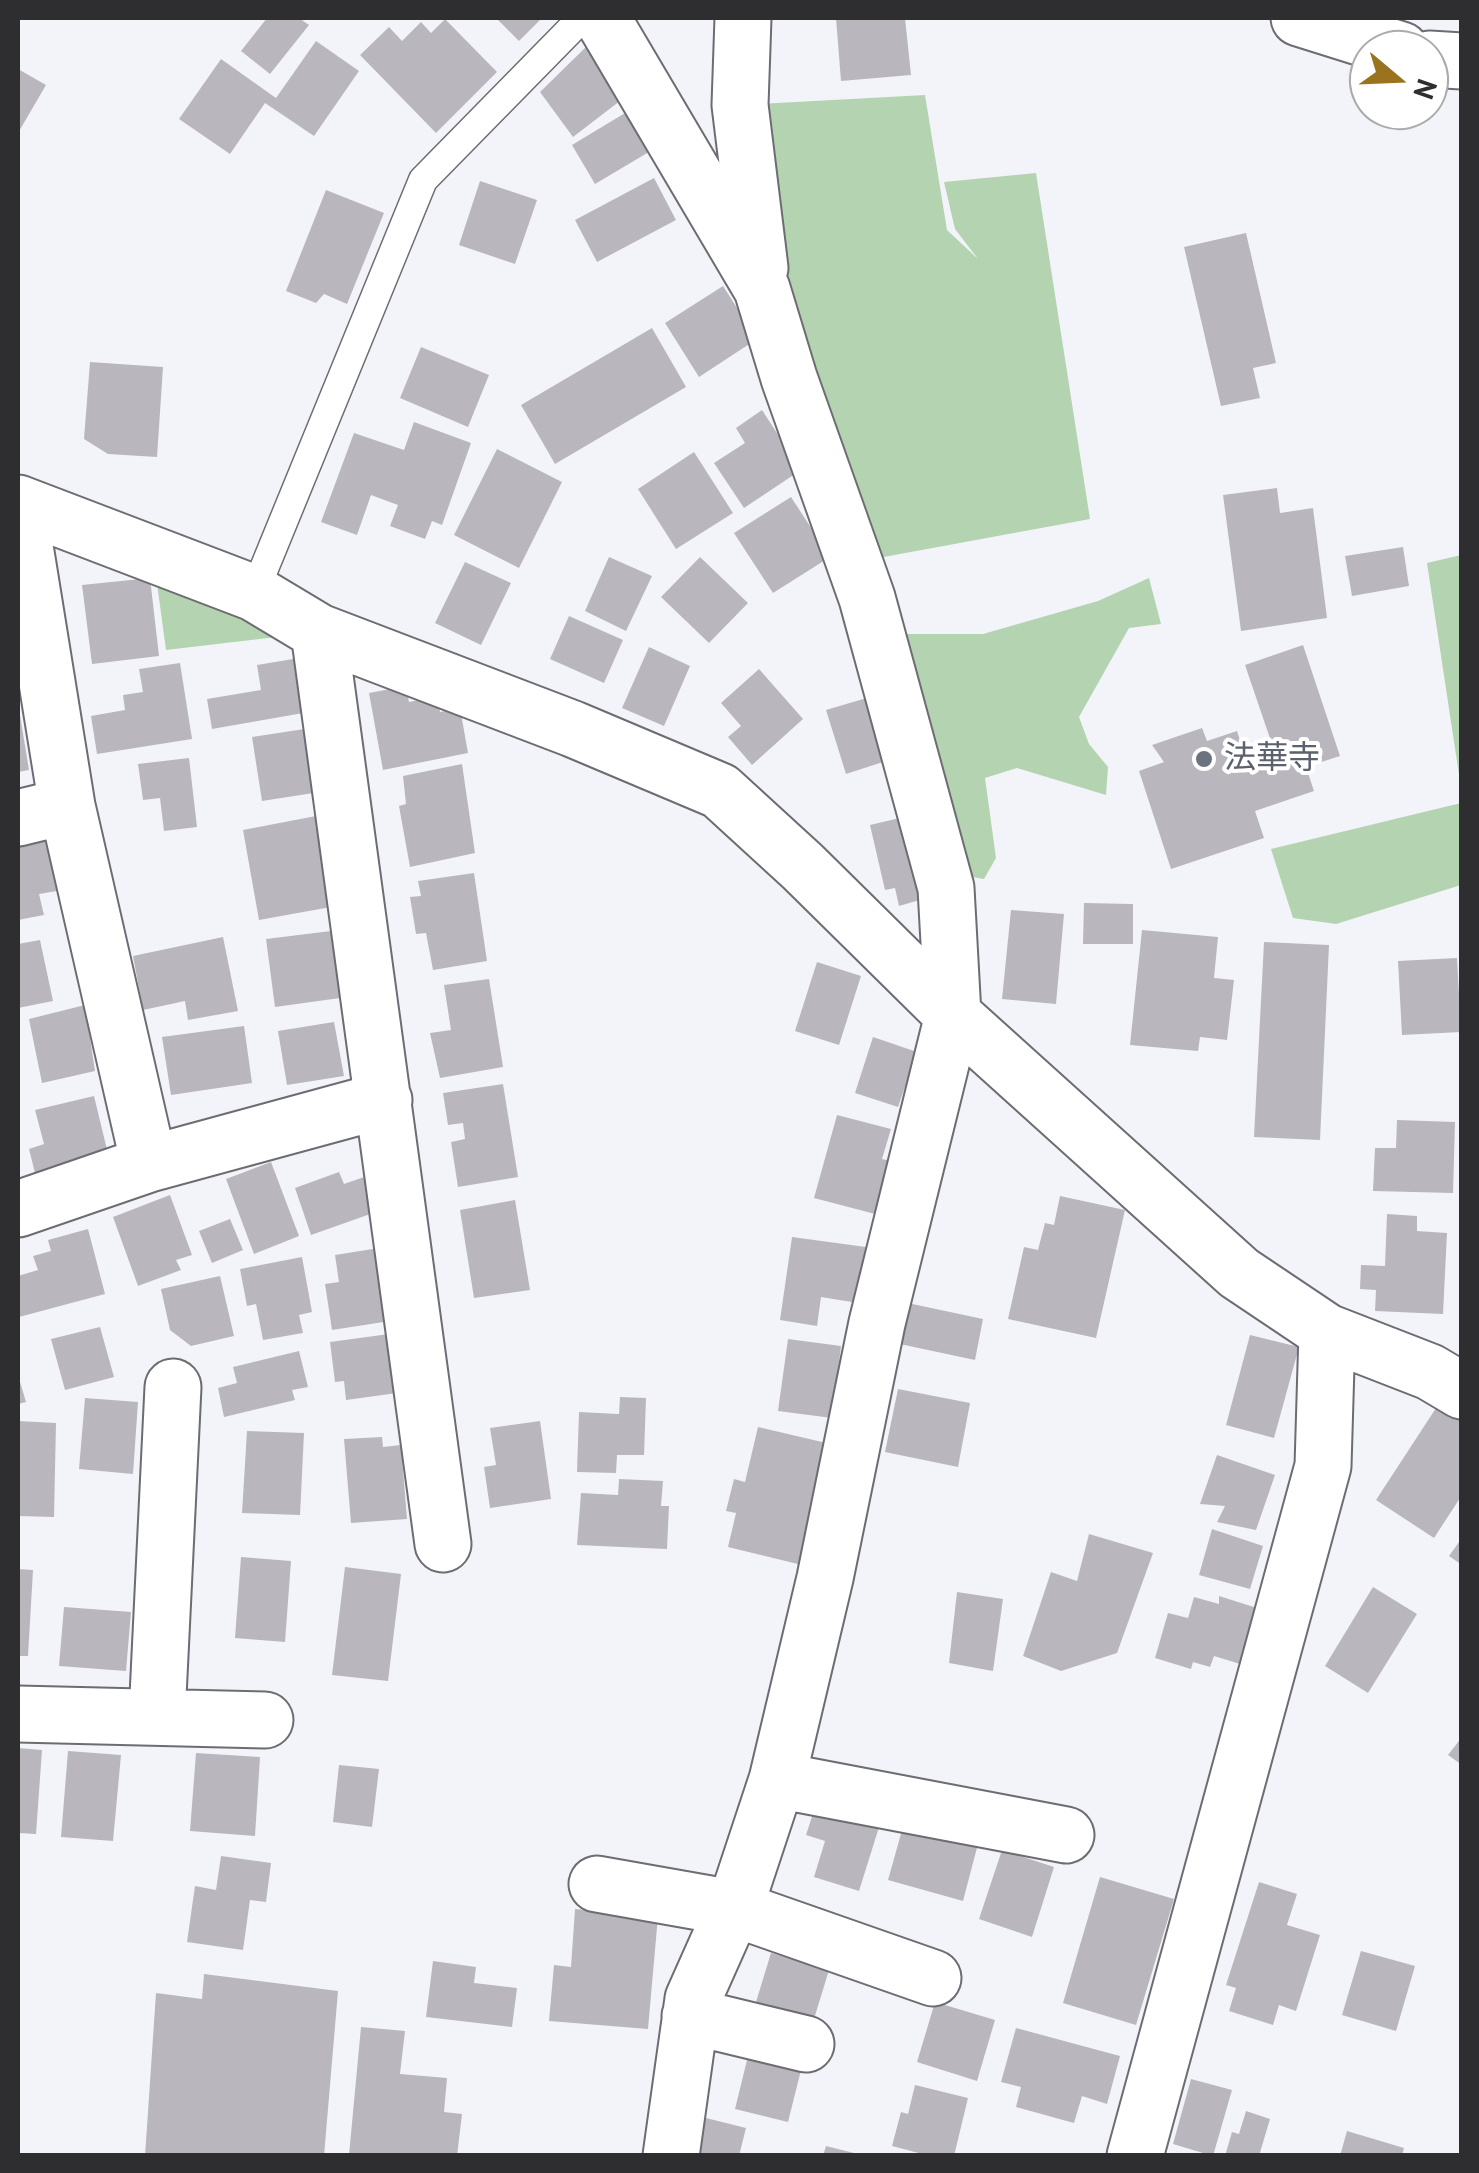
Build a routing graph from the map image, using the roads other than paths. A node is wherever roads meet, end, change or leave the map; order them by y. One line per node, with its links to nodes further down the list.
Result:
1 (582, 18): 8 (lane)
2 (602, 18): 6 (street)
3 (743, 18): 6 (street)
4 (1299, 18): 5 (street)
5 (1349, 34)
6 (762, 289): 11 (street)
7 (18, 503): 8 (street); 10 (street)
8 (254, 593): 9 (street)
9 (318, 632): 11 (street); 12 (street)
10 (42, 812): 13 (street)
11 (953, 1015): 15 (street); 22 (street)
12 (384, 1100): 13 (street); 18 (street)
13 (149, 1164): 14 (street)
14 (18, 1209)
15 (1327, 1332): 17 (street); 30 (street)
16 (173, 1387): 20 (street)
17 (1462, 1391)
18 (443, 1544)
19 (18, 1714): 20 (street)
20 (157, 1717): 21 (street)
21 (265, 1720)
22 (777, 1780): 23 (street); 25 (street)
23 (1066, 1835)
24 (596, 1884): 25 (street)
25 (733, 1908): 26 (street); 27 (street)
26 (933, 1978)
27 (690, 2016): 28 (street); 29 (street)
28 (806, 2044)
29 (671, 2156)
30 (1135, 2156)

